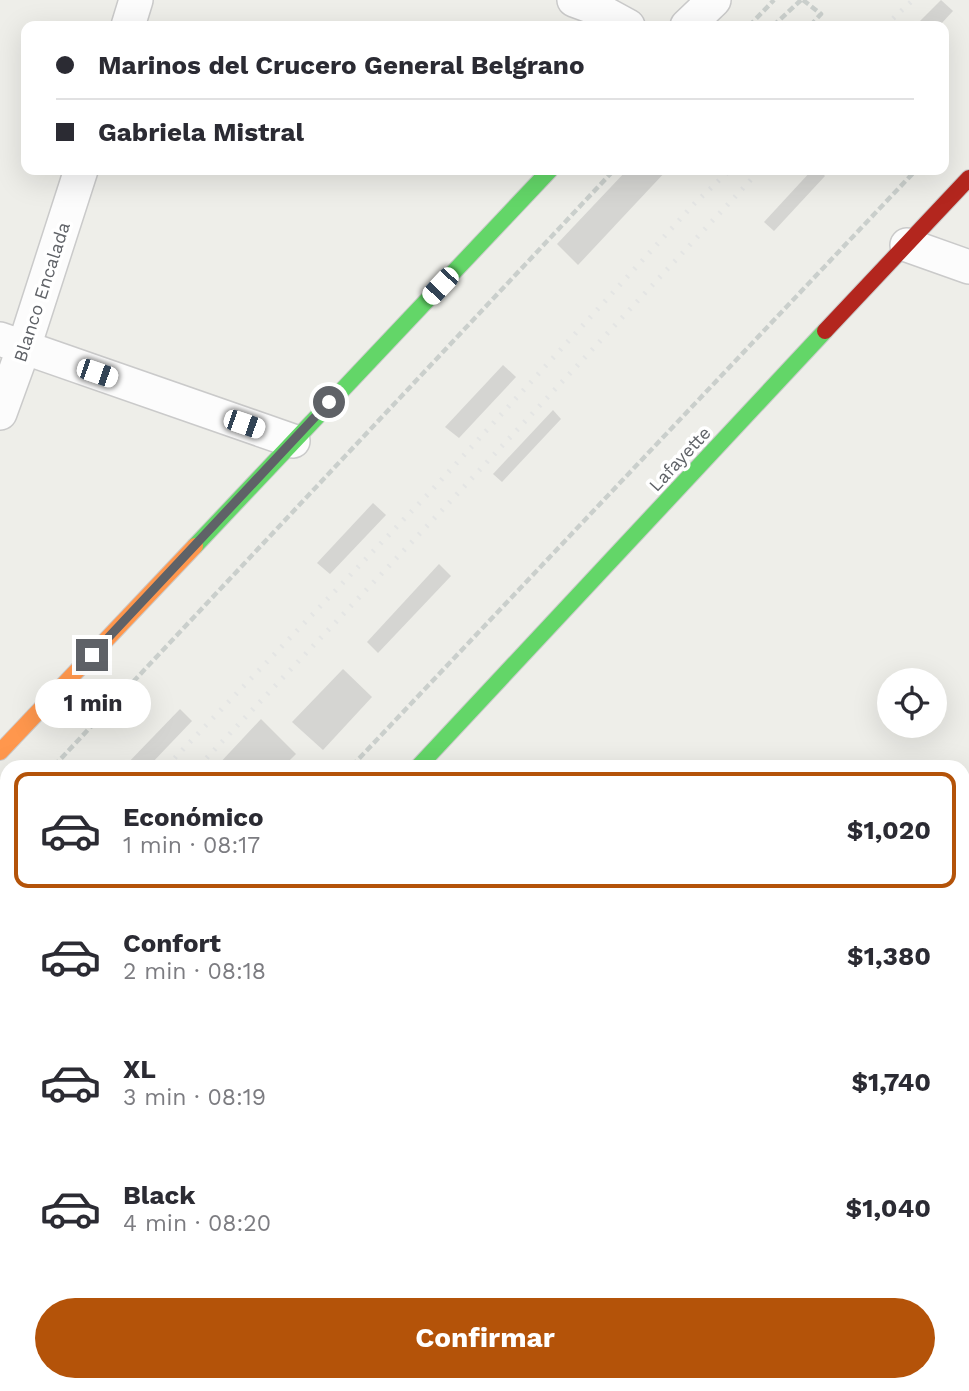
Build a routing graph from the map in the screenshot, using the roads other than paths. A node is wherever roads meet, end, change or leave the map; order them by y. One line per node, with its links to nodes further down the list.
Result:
1 (136, 0): 4 (street)
2 (574, 0): 5 (street)
3 (714, 0): 6 (street)
4 (130, 21)
5 (619, 21)
6 (692, 21)
7 (79, 175): 12 (street, Blanco Encalada)
8 (545, 175): 14 (street)
9 (969, 178): 10 (street, Lafayette)
10 (907, 244): 11 (street); 16 (street, Lafayette)
11 (969, 267)
12 (12, 343): 13 (street, Blanco Encalada); 14 (street)
13 (0, 413)
14 (293, 441): 15 (street)
15 (0, 752)
16 (425, 760)

